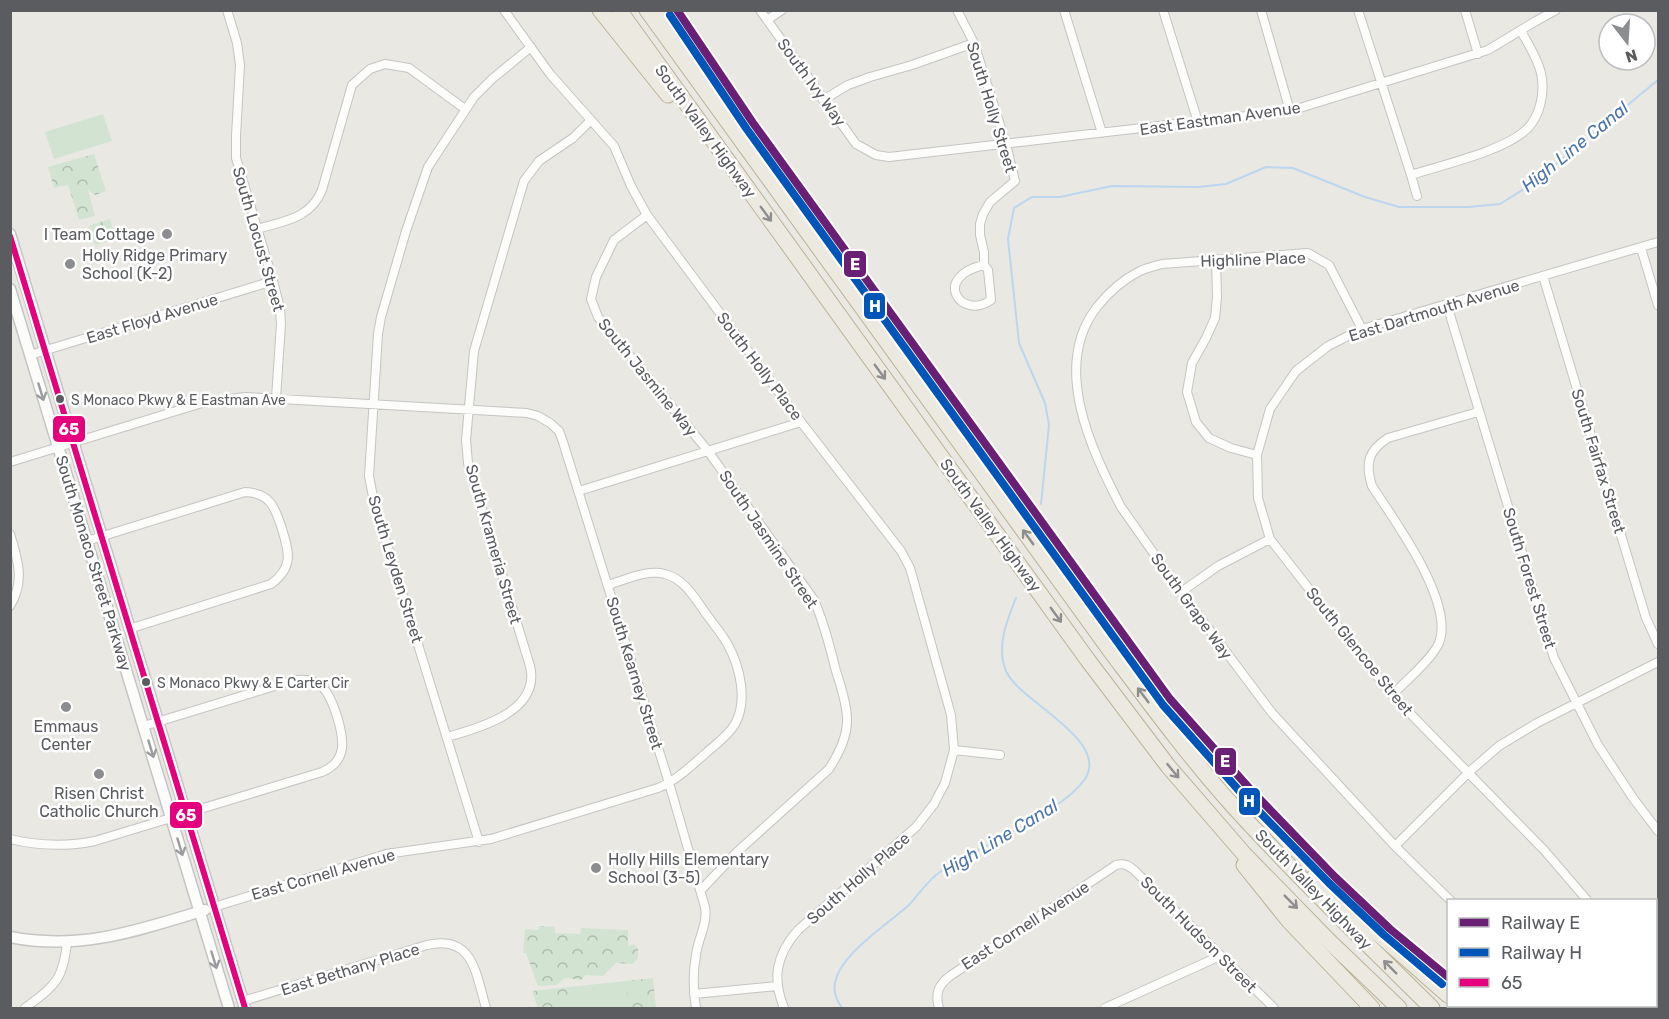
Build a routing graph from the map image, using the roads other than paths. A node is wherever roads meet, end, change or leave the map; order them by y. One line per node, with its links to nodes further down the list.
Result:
1 (227, 10): 34 (street, South Locust Street)
2 (504, 10): 19 (street, South Holly Place)
3 (600, 10): 30 (highway)
4 (619, 10): 30 (highway, South Valley Highway)
5 (647, 10): 37 (highway, South Valley Highway)
6 (663, 10): 37 (highway)
7 (760, 10): 16 (street, South Ivy Way)
8 (782, 10): 16 (street)
9 (957, 10): 18 (street, South Holly Street)
10 (1064, 10): 27 (street)
11 (1163, 10): 26 (street)
12 (1261, 10): 24 (street)
13 (1358, 10): 21 (street)
14 (1465, 10): 20 (street)
15 (1556, 10): 17 (street, East Eastman Avenue)
16 (767, 20): 22 (street, South Ivy Way)
17 (1521, 31): 20 (street, East Eastman Avenue); 31 (street)
18 (974, 43): 22 (street); 28 (street, South Holly Street)
19 (531, 47): 23 (street, South Leyden Street); 25 (street, South Holly Place)
20 (1478, 54): 21 (street, East Eastman Avenue)
21 (1382, 83): 24 (street, East Eastman Avenue); 31 (street)
22 (823, 100): 29 (street, South Ivy Way)
23 (465, 109): 34 (street); 51 (street, South Leyden Street)
24 (1290, 111): 26 (street, East Eastman Avenue)
25 (591, 120): 33 (street, South Holly Place); 52 (street, South Krameria Street)
26 (1198, 122): 27 (street, East Eastman Avenue)
27 (1102, 133): 28 (street, East Eastman Avenue)
28 (1006, 144): 29 (street, East Eastman Avenue); 40 (street, South Holly Street)
29 (866, 151)
30 (732, 167): 80 (highway, South Valley Highway, one-way to 80)
31 (1411, 175): 32 (street)
32 (1416, 196)
33 (647, 215): 54 (street, South Holly Place); 57 (street, South Jasmine Way)
34 (257, 229): 43 (street, South Locust Street)
35 (10, 234): 48 (main road, South Monaco Street Parkway)
36 (1659, 242): 38 (street, East Dartmouth Avenue)
37 (816, 243): 81 (highway, South Valley Highway, one-way to 37)
38 (1641, 248): 42 (street, East Dartmouth Avenue); 46 (street)
39 (1216, 259): 41 (street, Highline Place); 47 (street, Highline Place); 58 (street)
40 (984, 265): 40 (street, South Holly Street)
41 (1140, 271): 66 (street, South Grape Way)
42 (1543, 276): 45 (street, East Dartmouth Avenue); 69 (street, South Fairfax Street)
43 (273, 281): 48 (street, East Floyd Avenue); 50 (street, South Locust Street)
44 (10, 289): 49 (main road, South Monaco Street Parkway)
45 (1447, 305): 47 (street, East Dartmouth Avenue); 53 (street, South Forest Street)
46 (1659, 305)
47 (1362, 329): 58 (street, East Dartmouth Avenue)
48 (46, 350): 49 (street, East Floyd Avenue); 55 (main road, South Monaco Street Parkway)
49 (30, 355): 56 (main road, South Monaco Street Parkway, one-way to 56)
50 (276, 398): 51 (street); 55 (street)
51 (373, 404): 52 (street); 75 (street, South Leyden Street)
52 (470, 410): 60 (street, South Kearney Street); 75 (street, South Krameria Street)
53 (1478, 412): 71 (street); 72 (street, South Forest Street)
54 (801, 422): 57 (street); 76 (street, South Holly Place)
55 (74, 443): 56 (street); 62 (main road, South Monaco Street Parkway)
56 (58, 447): 59 (street); 64 (main road, South Monaco Street Parkway)
57 (708, 451): 60 (street); 89 (street, South Jasmine Street)
58 (1257, 455): 63 (street, South Glencoe Street)
59 (10, 462)
60 (579, 491): 65 (street, South Kearney Street)
61 (10, 534): 67 (street)
62 (102, 536): 64 (street); 68 (main road, South Monaco Street Parkway); 68 (street)
63 (1270, 539): 66 (street); 71 (street, South Glencoe Street)
64 (87, 541): 74 (main road, South Monaco Street Parkway)
65 (608, 585): 79 (street, South Kearney Street); 79 (street, East Cornell Avenue)
66 (1181, 592): 87 (street, South Grape Way)
67 (13, 602)
68 (129, 629): 73 (main road, South Monaco Street Parkway)
69 (1659, 644)
70 (1659, 662): 72 (street)
71 (1392, 695): 78 (street, South Glencoe Street)
72 (1575, 703): 78 (street); 84 (street, South Forest Street)
73 (158, 722): 74 (street); 82 (main road, South Monaco Street Parkway); 82 (street)
74 (144, 726): 83 (main road, South Monaco Street Parkway, one-way to 83)
75 (447, 737): 86 (street, South Leyden Street)
76 (954, 750): 77 (street); 97 (street, South Holly Place)
77 (1000, 755)
78 (1469, 772): 87 (street); 91 (street, South Glencoe Street)
79 (669, 783): 86 (street, East Cornell Avenue); 89 (street, South Kearney Street)
80 (1194, 797): 109 (highway); 110 (highway, South Valley Highway, one-way to 110)
81 (1233, 805): 98 (highway); 111 (highway, South Valley Highway, one-way to 81)
82 (186, 814): 83 (street); 92 (main road, South Monaco Street Parkway)
83 (172, 818): 85 (street); 93 (main road, South Monaco Street Parkway, one-way to 93)
84 (1659, 831)
85 (10, 839)
86 (479, 842): 92 (street, East Cornell Avenue)
87 (1395, 846): 90 (street, South Grape Way)
88 (1121, 864): 96 (street, South Hudson Street); 106 (street, East Cornell Avenue)
89 (701, 890): 99 (street, South Kearney Street)
90 (1449, 899)
91 (1586, 899)
92 (214, 907): 93 (main road, East Cornell Avenue); 100 (main road, South Monaco Street Parkway)
93 (200, 912): 95 (main road, East Cornell Avenue); 101 (main road, South Monaco Street Parkway, one-way to 101)
94 (10, 937): 95 (main road, East Cornell Avenue)
95 (67, 942): 102 (street)
96 (1220, 956): 107 (street); 108 (street, South Hudson Street)
97 (777, 986): 99 (street); 105 (street, South Holly Place)
98 (1447, 993)
99 (694, 994): 104 (street, South Kearney Street)
100 (244, 1005): 103 (street, East Bethany Place)
101 (226, 1007)
102 (25, 1008)
103 (486, 1008)
104 (696, 1008)
105 (784, 1008)
106 (939, 1008)
107 (1105, 1008)
108 (1274, 1008)
109 (1372, 1008)
110 (1399, 1008)
111 (1432, 1008)

